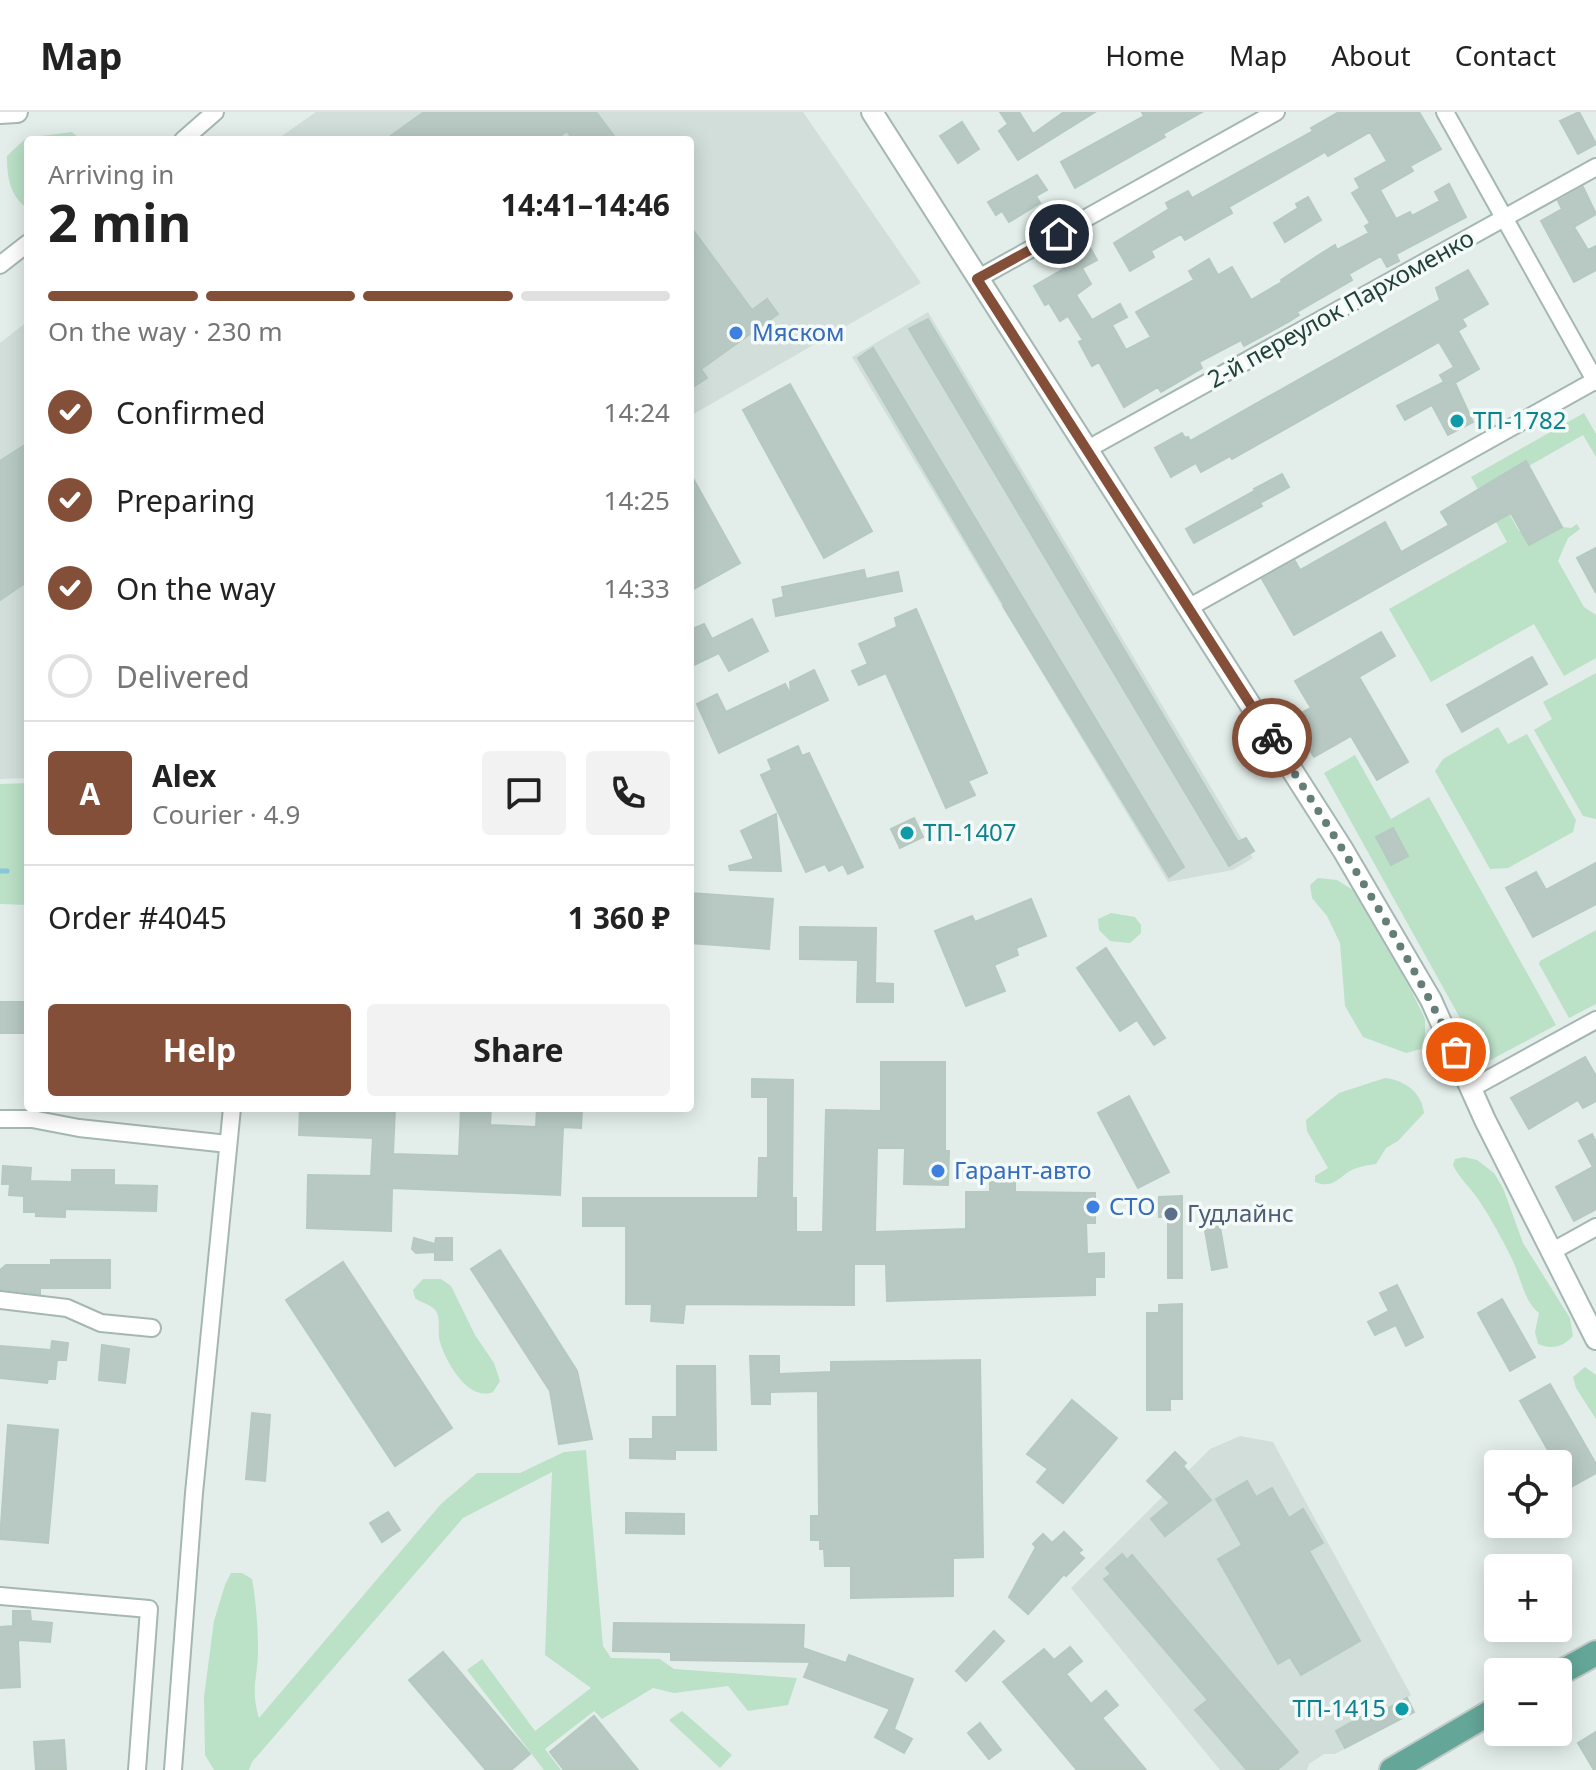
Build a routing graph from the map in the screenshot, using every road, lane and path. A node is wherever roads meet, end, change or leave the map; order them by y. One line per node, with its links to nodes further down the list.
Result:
1 (17, 112): 5 (street)
2 (215, 112): 7 (street)
3 (1276, 112): 12 (street)
4 (1445, 112): 9 (street)
5 (0, 113)
6 (878, 114): 12 (street)
7 (188, 136)
8 (1596, 167): 9 (street, 2-й переулок Пархоменко)
9 (1506, 218): 13 (street); 14 (street, 2-й переулок Пархоменко)
10 (24, 246): 11 (street)
11 (0, 265)
12 (977, 279): 14 (street)
13 (1596, 381): 15 (street)
14 (1086, 450): 15 (street)
15 (1188, 608): 17 (street)
16 (1596, 1020): 17 (street)
17 (1472, 1088): 22 (street)
18 (232, 1112): 20 (street)
19 (0, 1119): 20 (street)
20 (228, 1144): 31 (street)
21 (1596, 1227): 22 (street)
22 (1551, 1252): 25 (street)
23 (0, 1300): 24 (street)
24 (152, 1328)
25 (1596, 1339)
26 (0, 1596): 30 (street)
27 (1596, 1653): 28 (main road)
28 (1572, 1666)
29 (1484, 1716): 32 (main road)
30 (137, 1770)
31 (173, 1770)
32 (1392, 1770)

